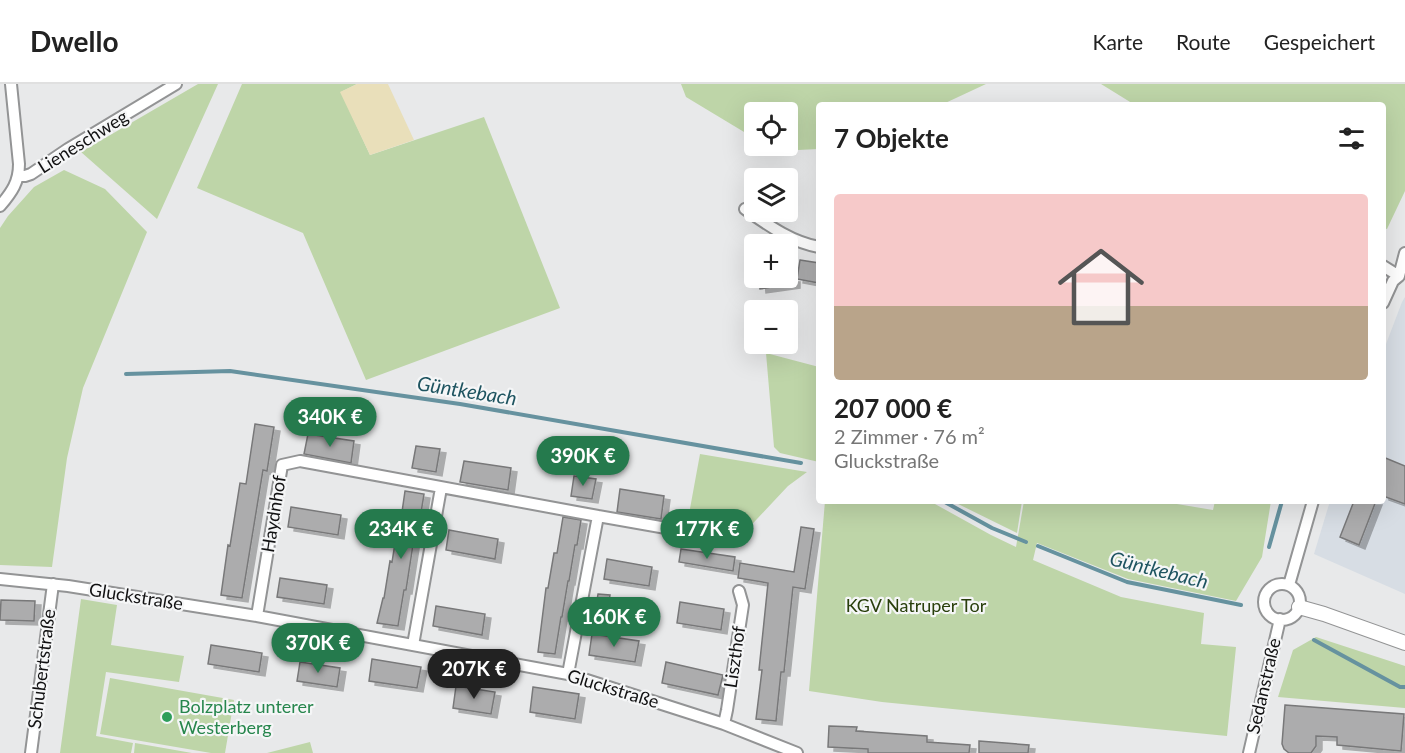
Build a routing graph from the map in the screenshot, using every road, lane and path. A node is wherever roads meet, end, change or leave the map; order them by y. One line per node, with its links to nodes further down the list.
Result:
1 (10, 84): 3 (street)
2 (176, 84): 3 (street, Lieneschweg)
3 (19, 176): 4 (street, Lieneschweg)
4 (0, 206)
5 (764, 222): 6 (street)
6 (816, 247)
7 (1405, 253): 9 (street)
8 (1386, 268): 9 (street)
9 (1402, 276): 10 (street)
10 (1386, 296)
11 (441, 488): 13 (street); 20 (street, Haydnhof); 23 (street)
12 (1312, 504): 17 (street)
13 (598, 516): 14 (street); 24 (street)
14 (683, 531)
15 (0, 579): 16 (street, Gluckstraße)
16 (53, 584): 20 (street, Gluckstraße); 26 (street, Schubertstraße)
17 (1289, 585): 19 (street); 21 (street, Sedanstraße)
18 (739, 591): 25 (street, Liszthof)
19 (1299, 607): 21 (street, Sedanstraße); 22 (street)
20 (257, 616): 23 (street, Gluckstraße)
21 (1280, 619): 28 (street, Sedanstraße)
22 (1405, 643)
23 (413, 645): 24 (street, Gluckstraße)
24 (568, 674): 25 (street, Gluckstraße)
25 (724, 724): 27 (street, Gluckstraße)
26 (31, 753)
27 (797, 753)
28 (1249, 753)

